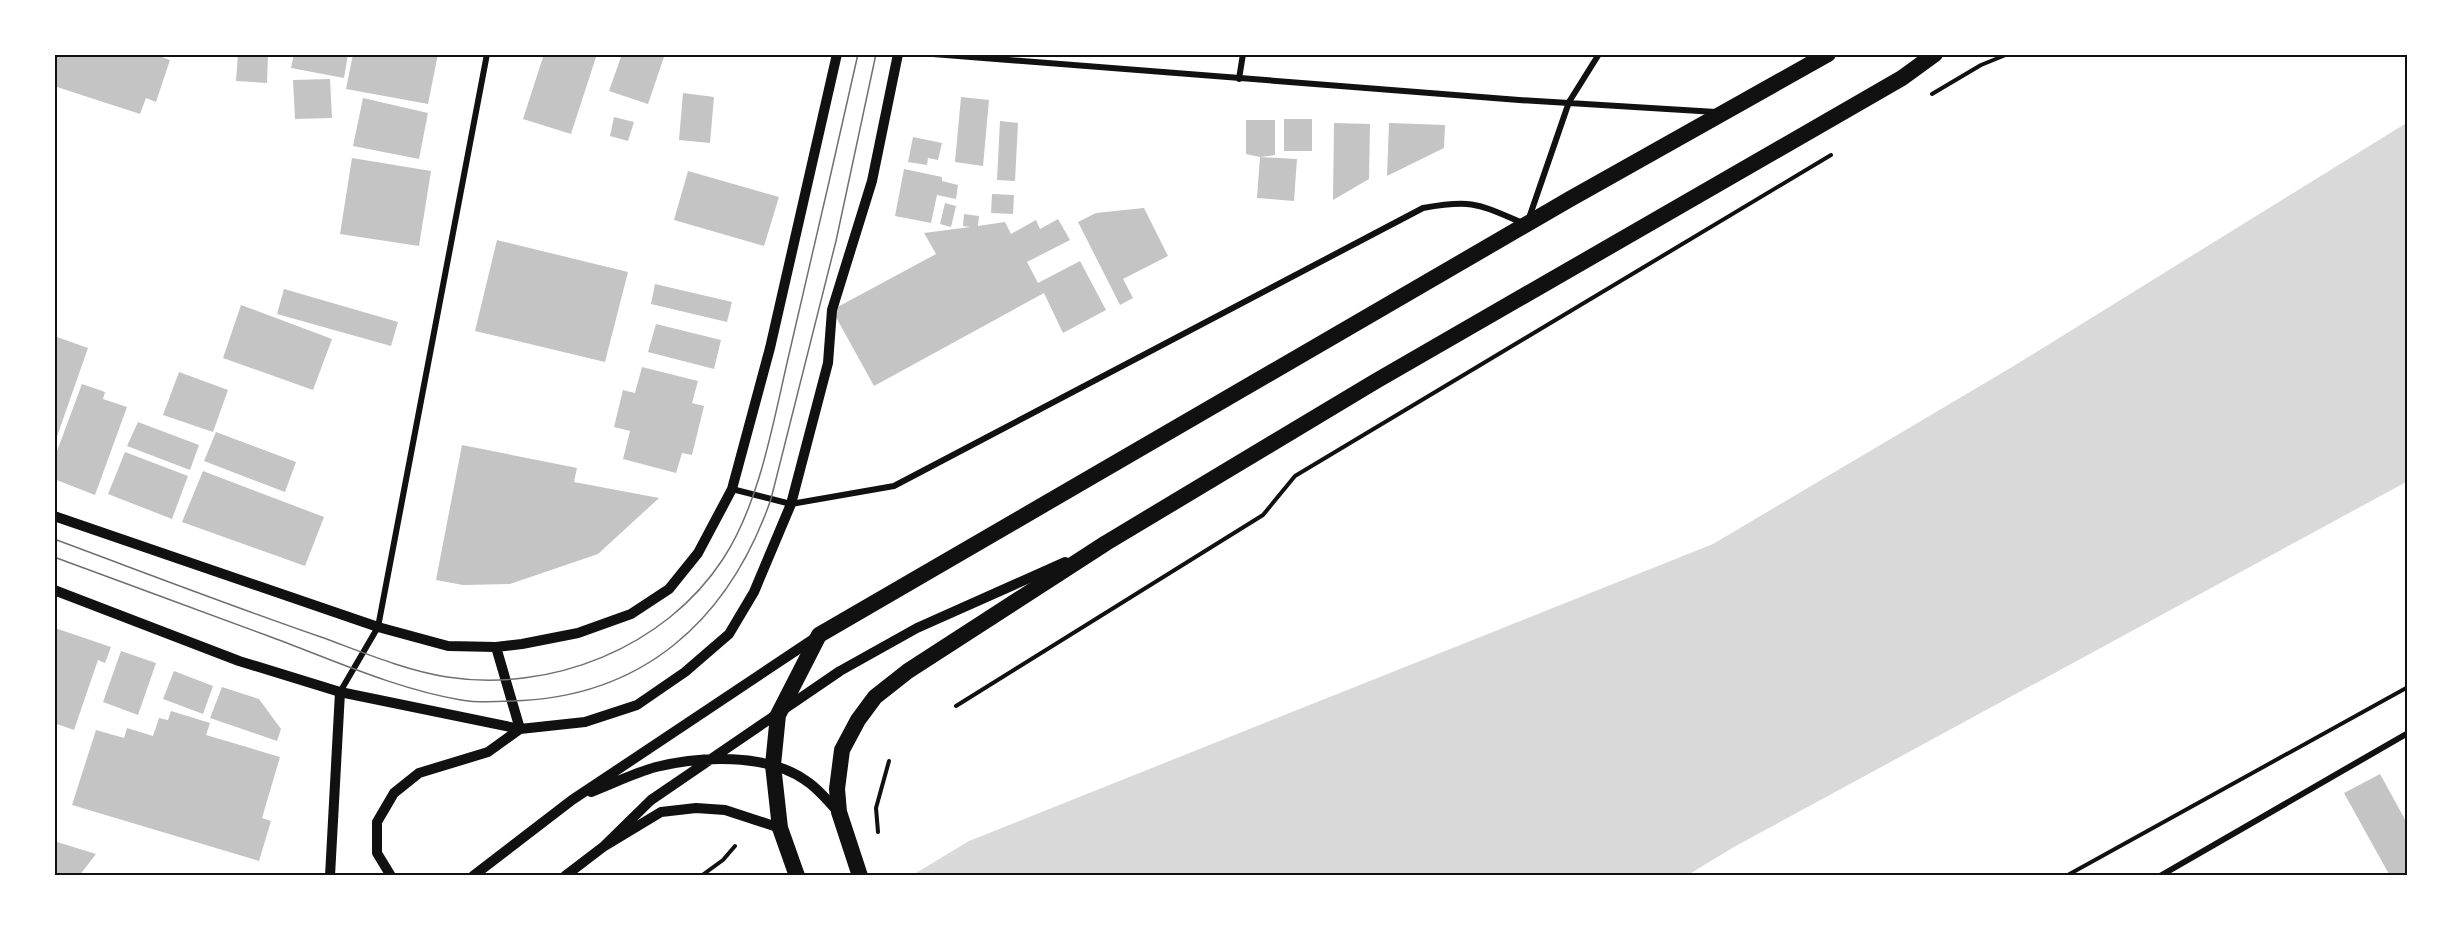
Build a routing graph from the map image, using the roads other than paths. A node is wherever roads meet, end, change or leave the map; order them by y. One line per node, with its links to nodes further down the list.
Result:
1 (487, 54): 18 (street)
2 (837, 54): 13 (street)
3 (898, 54): 14 (street)
4 (933, 54): 9 (street)
5 (1243, 54): 9 (street)
6 (1599, 54): 10 (street)
7 (1828, 54): 11 (highway)
8 (1935, 54): 16 (highway)
9 (1239, 79): 10 (street)
10 (1569, 102): 11 (street); 12 (street)
11 (1723, 112): 12 (highway)
12 (1526, 224): 14 (street); 19 (highway)
13 (732, 489): 14 (street); 20 (street)
14 (791, 504): 23 (street)
15 (54, 516): 18 (street)
16 (1106, 543): 22 (street); 27 (highway)
17 (54, 590): 21 (street)
18 (378, 627): 20 (street); 21 (street)
19 (819, 635): 22 (highway); 28 (street)
20 (496, 647): 23 (street)
21 (340, 692): 23 (street); 31 (street)
22 (778, 715): 25 (street); 26 (highway)
23 (520, 729): 32 (street)
24 (2408, 733): 37 (street)
25 (710, 760): 26 (street); 28 (street); 30 (street)
26 (773, 765): 27 (street); 29 (highway)
27 (830, 793): 36 (highway)
28 (572, 800): 33 (street)
29 (780, 828): 30 (street); 35 (highway)
30 (603, 847): 34 (street)
31 (330, 876)
32 (391, 876)
33 (473, 876)
34 (565, 876)
35 (797, 876)
36 (860, 876)
37 (2160, 876)

